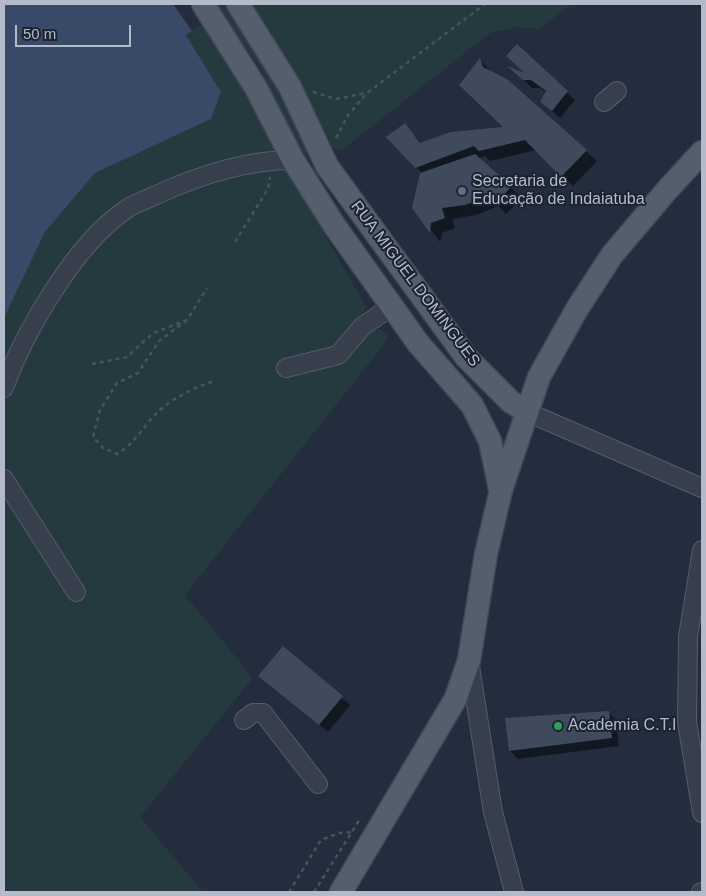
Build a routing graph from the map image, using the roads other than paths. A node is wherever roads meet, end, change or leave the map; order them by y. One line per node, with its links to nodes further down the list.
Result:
1 (203, 4): 4 (main road, RUA MIGUEL DOMINGUES)
2 (238, 4): 8 (main road, RUA MIGUEL DOMINGUES)
3 (702, 152): 8 (main road)
4 (293, 160): 5 (main road, RUA MIGUEL DOMINGUES); 7 (street)
5 (391, 307): 6 (street); 11 (main road, RUA MIGUEL DOMINGUES)
6 (286, 368)
7 (4, 388)
8 (527, 412): 10 (street, RUA MIGUEL DOMINGUES); 11 (main road)
9 (4, 479): 13 (street)
10 (702, 488)
11 (500, 490): 14 (main road)
12 (702, 550): 17 (street)
13 (76, 592)
14 (469, 660): 18 (main road); 19 (street)
15 (244, 720): 16 (street)
16 (318, 784)
17 (702, 813)
18 (341, 892)
19 (514, 892)

